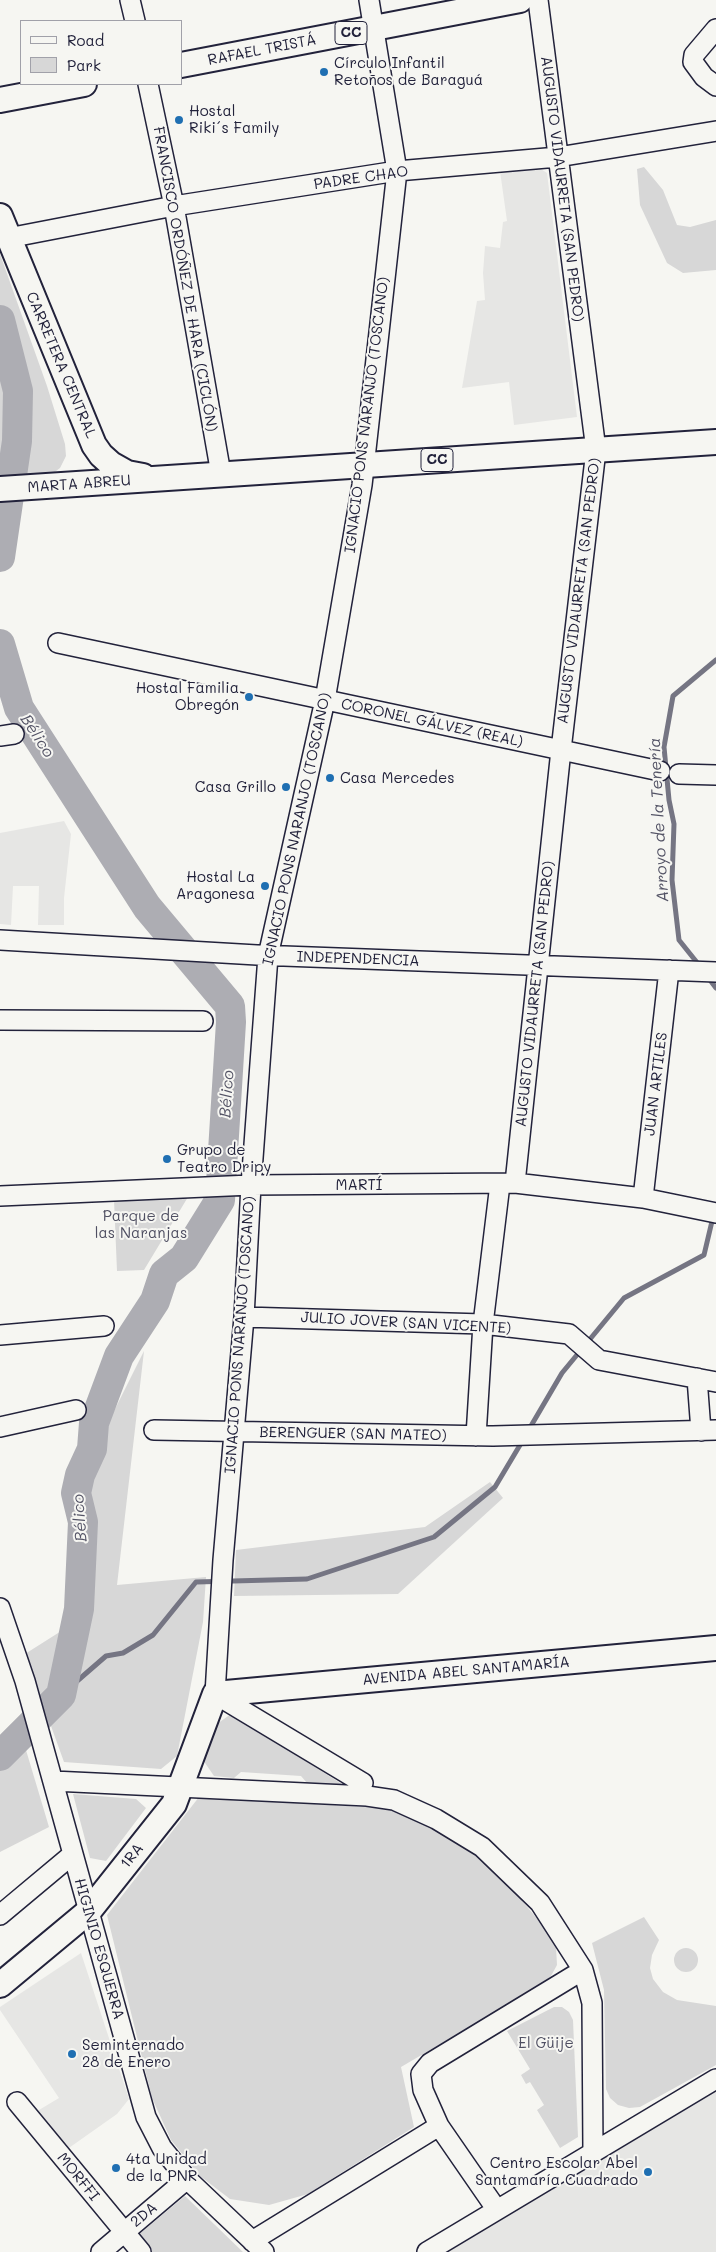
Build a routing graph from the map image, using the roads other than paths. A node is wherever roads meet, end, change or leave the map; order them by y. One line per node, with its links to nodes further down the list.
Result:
1 (130, 0): 5 (street)
2 (369, 0): 6 (street, IGNACIO PONS NARANJO (TOSCANO))
3 (520, 0): 6 (main road, RAFAEL TRISTÁ / CC)
4 (538, 0): 14 (street, AUGUSTO VIDAURRETA (SAN PEDRO))
5 (135, 20)
6 (374, 28): 8 (main road, RAFAEL TRISTÁ / CC); 15 (street, IGNACIO PONS NARANJO (TOSCANO))
7 (716, 29): 11 (street)
8 (182, 65)
9 (79, 85): 12 (main road)
10 (148, 85): 16 (street, FRANCISCO ORDÓÑEZ DE HARA (CICLÓN))
11 (716, 86)
12 (0, 100)
13 (716, 130): 14 (street, PADRE CHAO)
14 (558, 157): 15 (street, PADRE CHAO); 20 (street, AUGUSTO VIDAURRETA (SAN PEDRO))
15 (397, 171): 16 (street, PADRE CHAO); 21 (street, IGNACIO PONS NARANJO (TOSCANO))
16 (174, 206): 18 (street, PADRE CHAO); 22 (street, FRANCISCO ORDÓÑEZ DE HARA (CICLÓN))
17 (0, 216): 18 (main road, CARRETERA CENTRAL / CC)
18 (8, 238): 23 (main road, CARRETERA CENTRAL / CC)
19 (716, 442): 20 (main road, CC)
20 (596, 450): 21 (main road, CC); 27 (street, AUGUSTO VIDAURRETA (SAN PEDRO))
21 (364, 465): 22 (main road, CC); 26 (street, IGNACIO PONS NARANJO (TOSCANO))
22 (221, 474): 23 (main road, CC)
23 (157, 479): 24 (main road, MARTA ABREU)
24 (0, 489)
25 (58, 643): 26 (street, CORONEL GÁLVEZ (REAL))
26 (325, 700): 27 (street, CORONEL GÁLVEZ (REAL)); 32 (street, IGNACIO PONS NARANJO (TOSCANO))
27 (561, 750): 28 (street, CORONEL GÁLVEZ (REAL)); 33 (street, AUGUSTO VIDAURRETA (SAN PEDRO))
28 (660, 771)
29 (678, 774): 30 (street)
30 (716, 775)
31 (0, 940): 32 (street, INDEPENDENCIA)
32 (262, 956): 33 (street, INDEPENDENCIA); 39 (street, IGNACIO PONS NARANJO (TOSCANO))
33 (538, 965): 34 (street, INDEPENDENCIA); 38 (street, AUGUSTO VIDAURRETA (SAN PEDRO))
34 (676, 970): 35 (street, INDEPENDENCIA); 41 (street, JUAN ARTILES)
35 (716, 972)
36 (0, 1020): 37 (street)
37 (203, 1020)
38 (508, 1183): 39 (street, MARTÍ); 41 (street, MARTÍ); 44 (street, AUGUSTO VIDAURRETA (SAN PEDRO))
39 (245, 1185): 40 (street, MARTÍ); 43 (street, IGNACIO PONS NARANJO (TOSCANO))
40 (0, 1196)
41 (642, 1198): 42 (street, MARTÍ)
42 (716, 1213)
43 (244, 1317): 44 (street, JULIO JOVER (SAN VICENTE)); 53 (street, IGNACIO PONS NARANJO (TOSCANO))
44 (483, 1324): 47 (street, JULIO JOVER (SAN VICENTE)); 54 (street, AUGUSTO VIDAURRETA (SAN PEDRO))
45 (104, 1326): 46 (street)
46 (0, 1335)
47 (697, 1378): 48 (street); 52 (street)
48 (716, 1382)
49 (76, 1410): 50 (street)
50 (0, 1428)
51 (154, 1430): 53 (street, BERENGUER (SAN MATEO))
52 (708, 1430): 54 (street, BERENGUER (SAN MATEO))
53 (234, 1431): 54 (street, BERENGUER (SAN MATEO)); 57 (street, IGNACIO PONS NARANJO (TOSCANO))
54 (484, 1436)
55 (2, 1618): 58 (street, HIGINIO ESQUERRA)
56 (716, 1648): 57 (main road, AVENIDA ABEL SANTAMARÍA)
57 (215, 1694): 59 (street); 60 (main road, 1RA)
58 (53, 1781): 60 (street); 61 (street, HIGINIO ESQUERRA)
59 (363, 1783)
60 (180, 1788): 62 (main road, 1RA); 64 (street)
61 (73, 1854): 62 (street, HIGINIO ESQUERRA); 63 (street)
62 (89, 1911): 65 (main road, 1RA); 70 (street, HIGINIO ESQUERRA)
63 (0, 1915)
64 (583, 1970): 68 (street); 69 (street)
65 (0, 1985)
66 (716, 2079): 69 (street)
67 (17, 2102): 72 (street, MORFFI)
68 (439, 2126): 71 (street); 73 (street)
69 (593, 2153): 71 (street)
70 (187, 2179): 72 (street, 2DA); 73 (street, HIGINIO ESQUERRA)
71 (496, 2210): 76 (street)
72 (123, 2233): 74 (street, 2DA); 75 (street, MORFFI)
73 (258, 2246)
74 (101, 2252)
75 (140, 2252)
76 (427, 2252)

